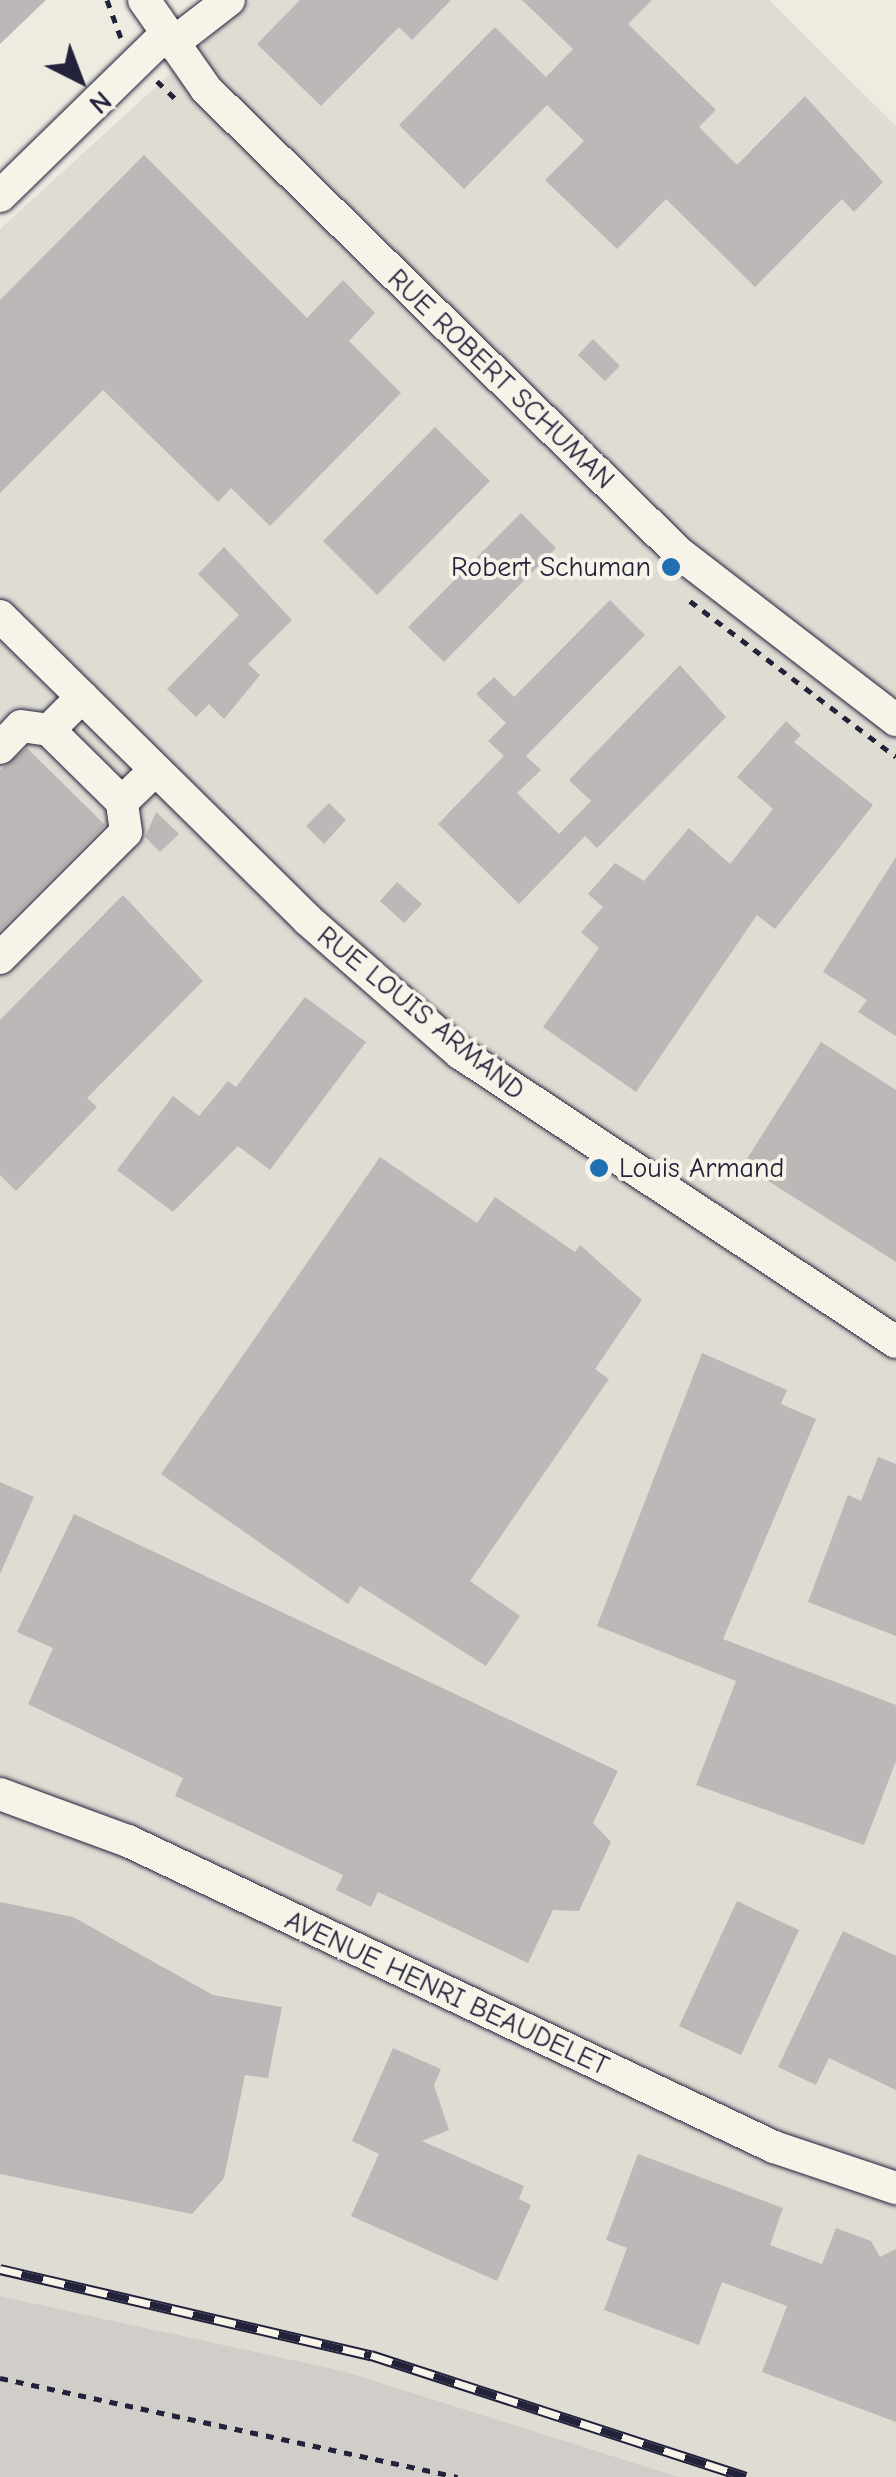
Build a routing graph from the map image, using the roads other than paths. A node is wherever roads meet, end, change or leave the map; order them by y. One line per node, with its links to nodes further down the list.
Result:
1 (144, 0): 3 (street, RUE ROBERT SCHUMAN)
2 (229, 0): 3 (street)
3 (170, 39): 4 (street); 7 (street, RUE ROBERT SCHUMAN)
4 (0, 196)
5 (0, 616): 6 (street, RUE LOUIS ARMAND)
6 (82, 697): 8 (street); 10 (street, RUE LOUIS ARMAND)
7 (896, 720)
8 (49, 730): 9 (street); 11 (street)
9 (0, 748)
10 (155, 770): 11 (street); 13 (street, RUE LOUIS ARMAND)
11 (122, 802): 12 (street)
12 (0, 958)
13 (896, 1342)
14 (0, 1794): 15 (street, AVENUE HENRI BEAUDELET)
15 (896, 2188)

